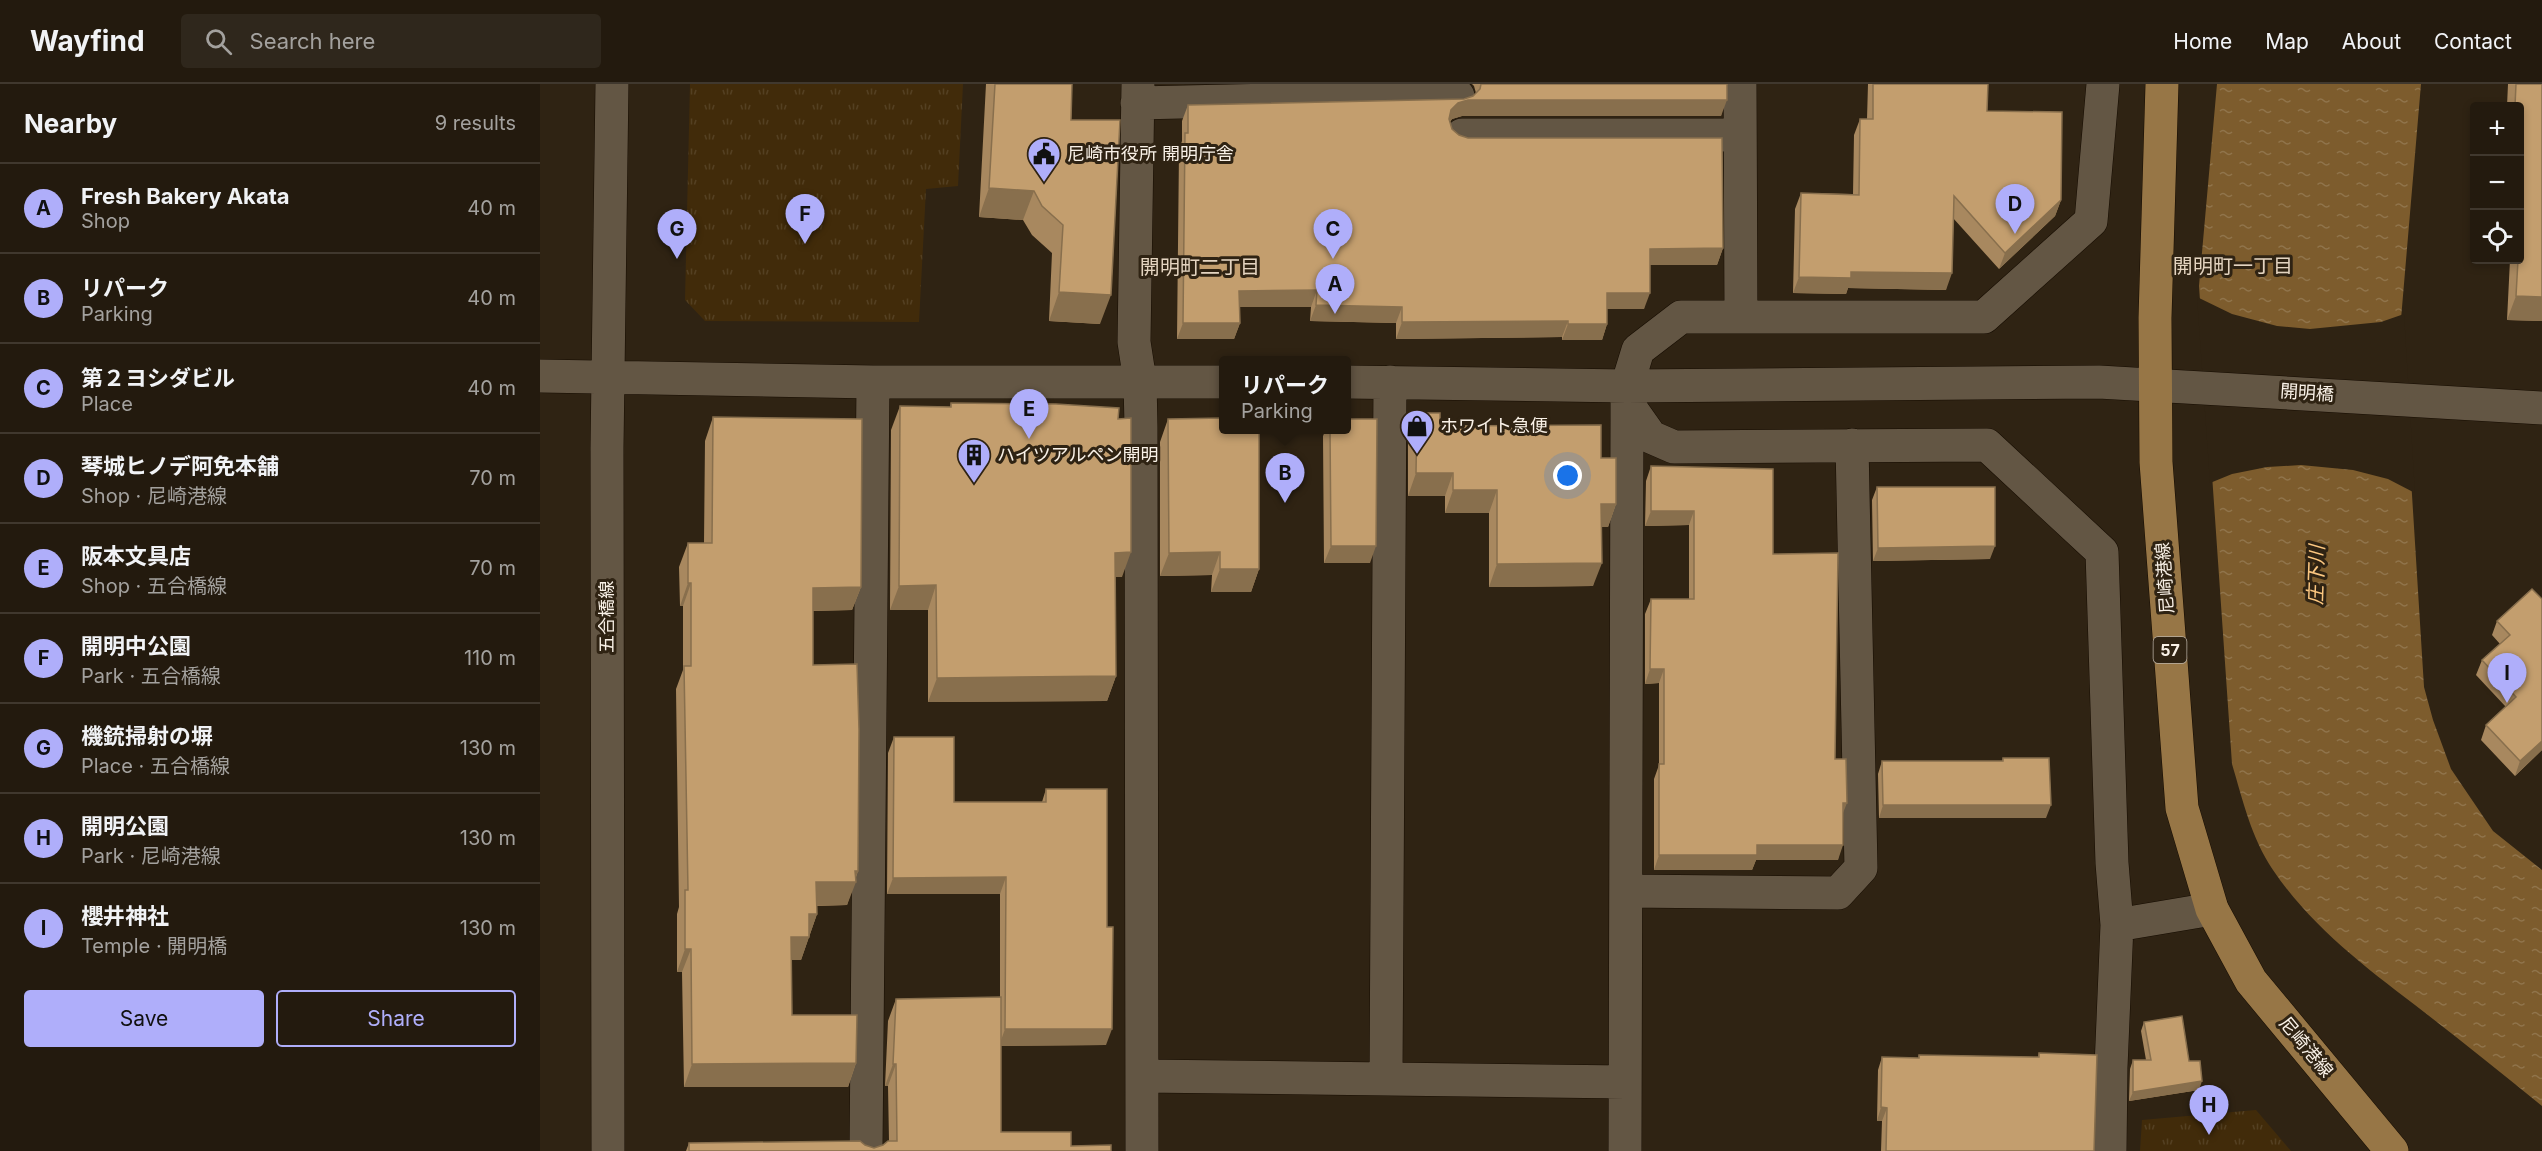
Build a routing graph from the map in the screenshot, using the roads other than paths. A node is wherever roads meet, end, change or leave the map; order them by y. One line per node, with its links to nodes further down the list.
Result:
1 (612, 84): 11 (street, 五合橋線)
2 (1740, 84): 8 (street)
3 (2103, 84): 9 (street)
4 (2162, 84): 17 (main road, 尼崎港線 / 57)
5 (1137, 93): 6 (street); 13 (street)
6 (1458, 96)
7 (1462, 135): 8 (street)
8 (1740, 135): 9 (street)
9 (1741, 317): 18 (street)
10 (540, 376): 11 (street)
11 (607, 377): 12 (street); 27 (street, 五合橋線)
12 (873, 381): 13 (street); 28 (street)
13 (1140, 381): 14 (street); 24 (street)
14 (1219, 382)
15 (1351, 382): 16 (street, 開明橋)
16 (1390, 382): 18 (street, 開明橋); 25 (street)
17 (2155, 384): 18 (street, 開明橋); 19 (street, 開明橋); 22 (main road, 尼崎港線 / 57)
18 (1627, 394): 20 (street); 21 (street)
19 (2542, 408)
20 (1852, 445): 21 (street); 23 (street)
21 (1626, 891): 26 (street)
22 (2212, 909): 23 (street); 32 (main road, 尼崎港線 / 57)
23 (2117, 926): 31 (street)
24 (1143, 1076): 25 (street); 29 (street)
25 (1386, 1079): 26 (street)
26 (1625, 1082): 30 (street)
27 (608, 1151)
28 (866, 1151)
29 (1142, 1151)
30 (1625, 1151)
31 (2110, 1151)
32 (2392, 1151)

